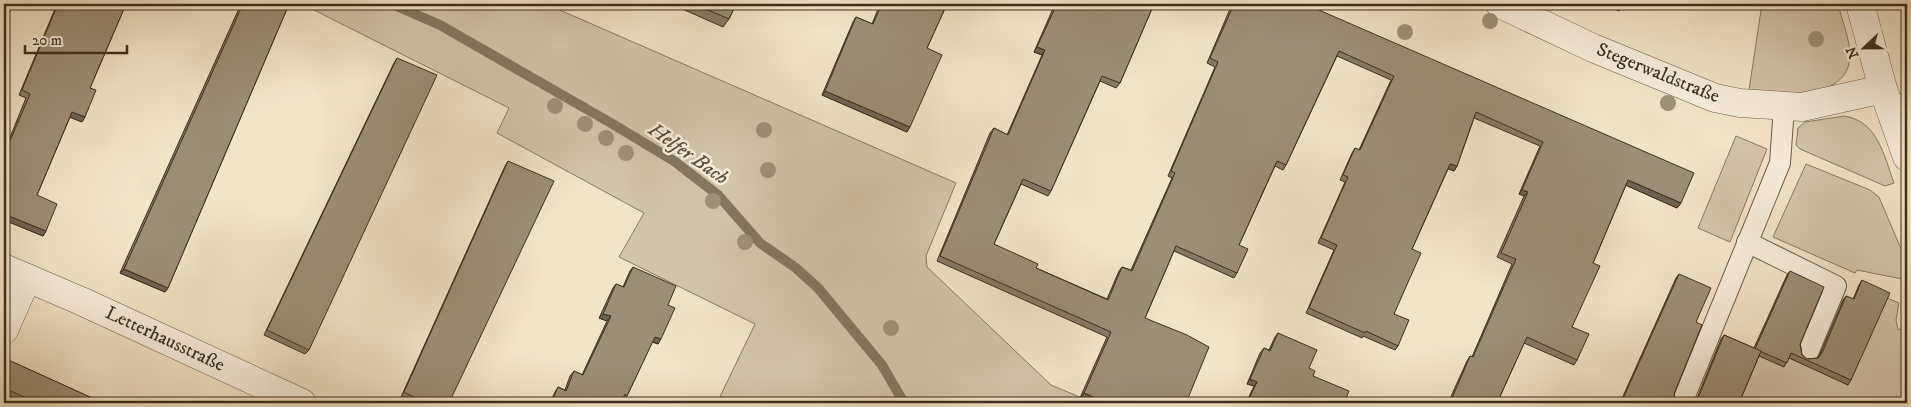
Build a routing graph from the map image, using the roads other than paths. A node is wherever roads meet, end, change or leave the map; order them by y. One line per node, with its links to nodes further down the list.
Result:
1 (1500, 4): 4 (street, Stegerwaldstraße)
2 (1860, 4): 3 (street)
3 (1894, 100): 4 (street, Stegerwaldstraße); 5 (street)
4 (1784, 107): 6 (lane)
5 (1907, 157)
6 (1747, 242): 9 (lane); 11 (lane)
7 (15, 273): 8 (street, Letterhausstraße); 10 (street, Letterhausstraße)
8 (4, 330)
9 (1808, 353)
10 (302, 403)
11 (1682, 403)

